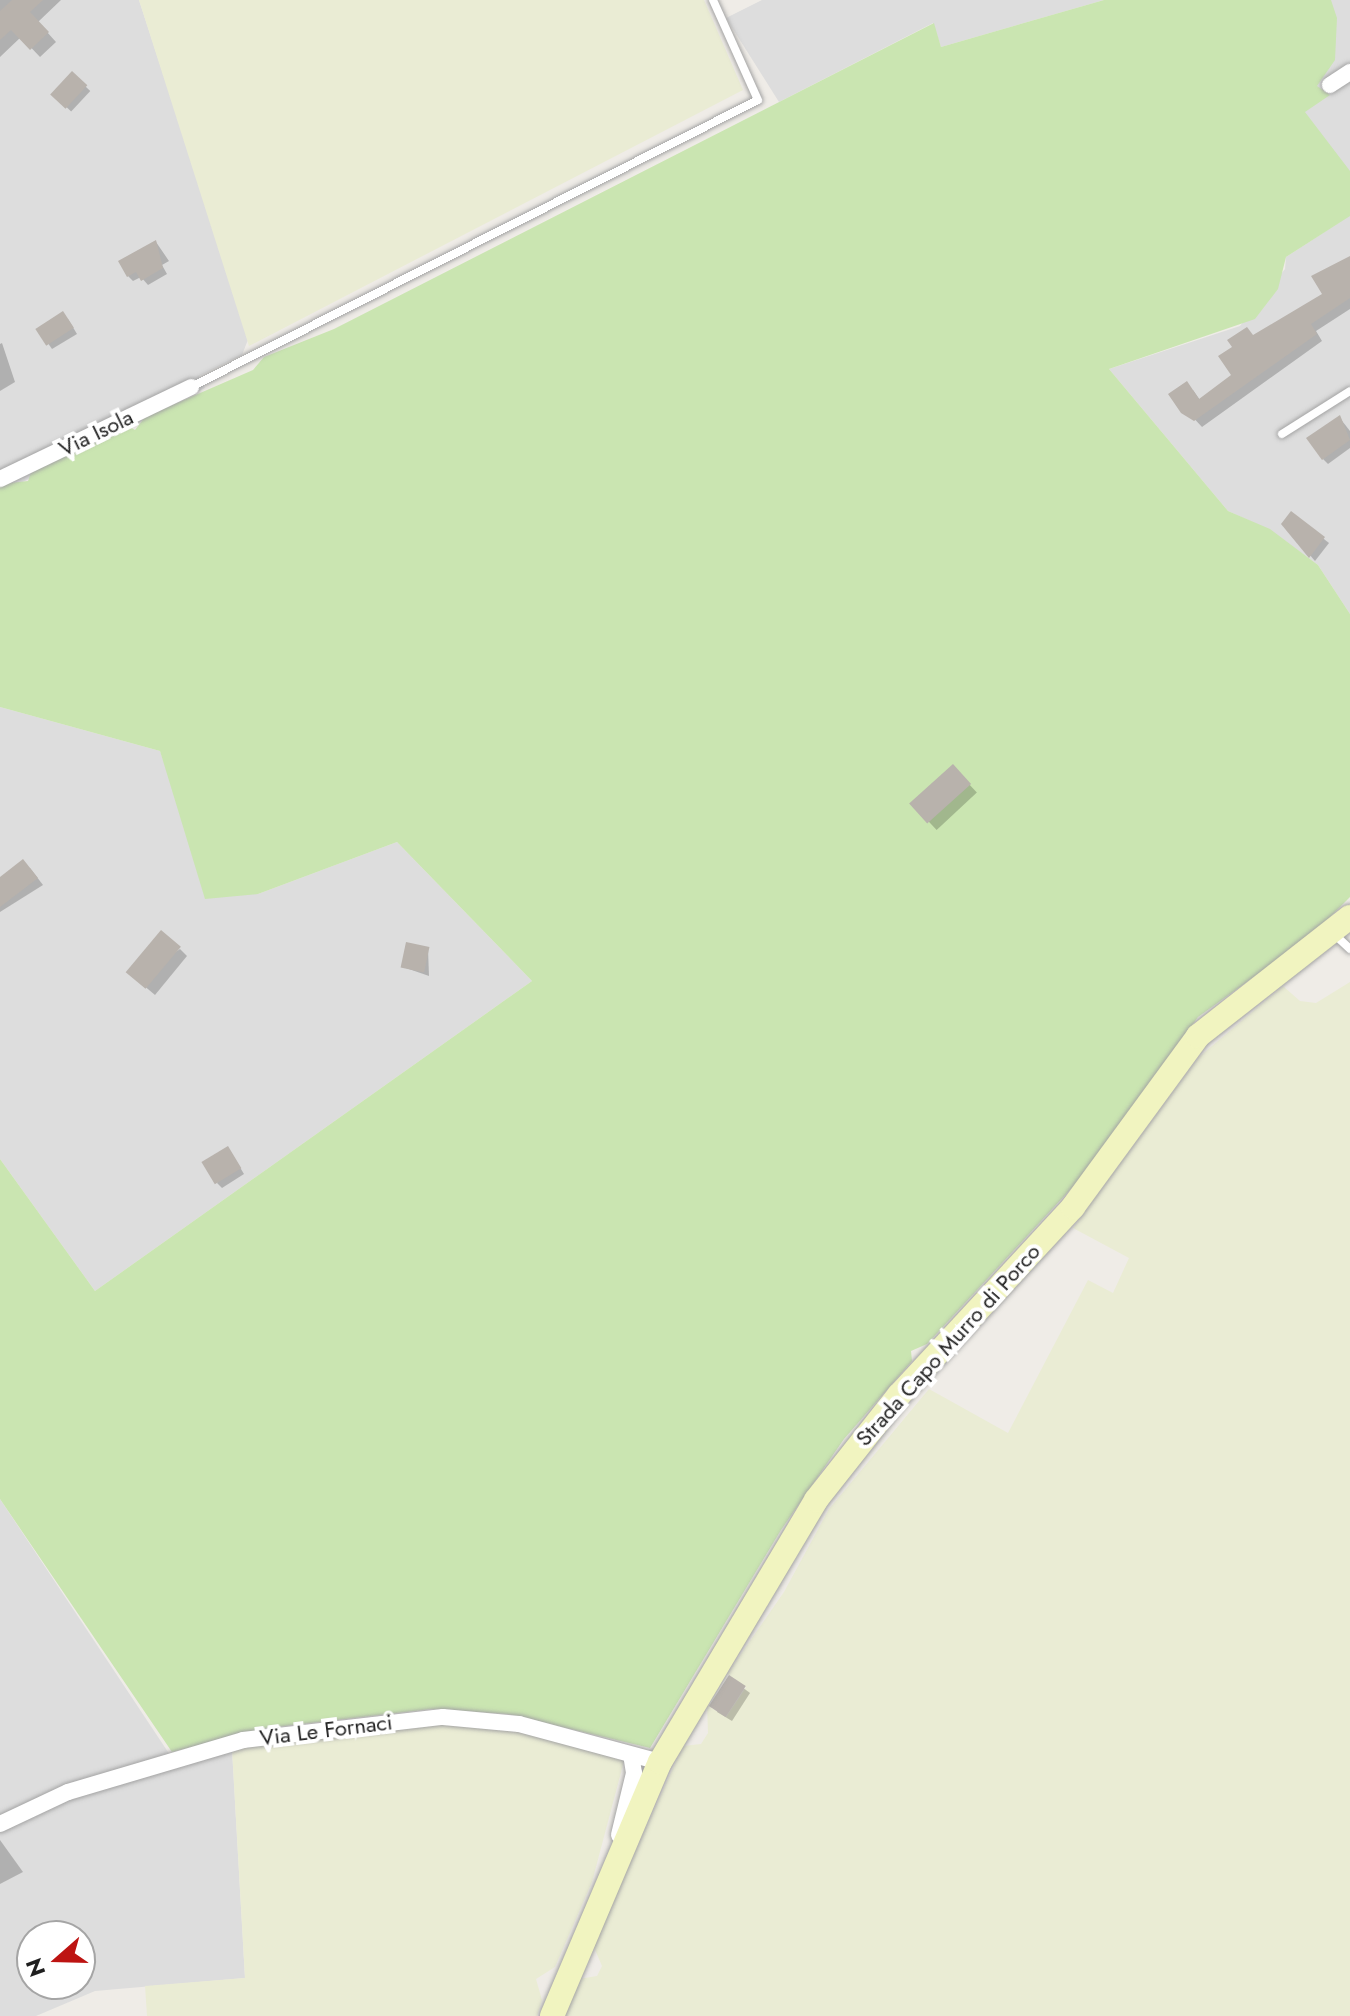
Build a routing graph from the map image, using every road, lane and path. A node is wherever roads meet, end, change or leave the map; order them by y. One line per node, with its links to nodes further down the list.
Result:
1 (713, 0): 4 (lane)
2 (1350, 72): 3 (street)
3 (1330, 85)
4 (191, 387): 7 (street, Via Isola)
5 (1350, 391): 6 (lane)
6 (1282, 434)
7 (0, 479)
8 (1344, 933): 10 (street, Strada Capo Murro di Porco)
9 (631, 1755): 10 (street, Via Le Fornaci); 11 (street, Via Le Fornaci); 12 (street)
10 (660, 1762): 12 (street, Strada Capo Murro di Porco)
11 (0, 1824)
12 (608, 1882): 13 (street, Strada Capo Murro di Porco)
13 (552, 2016)

